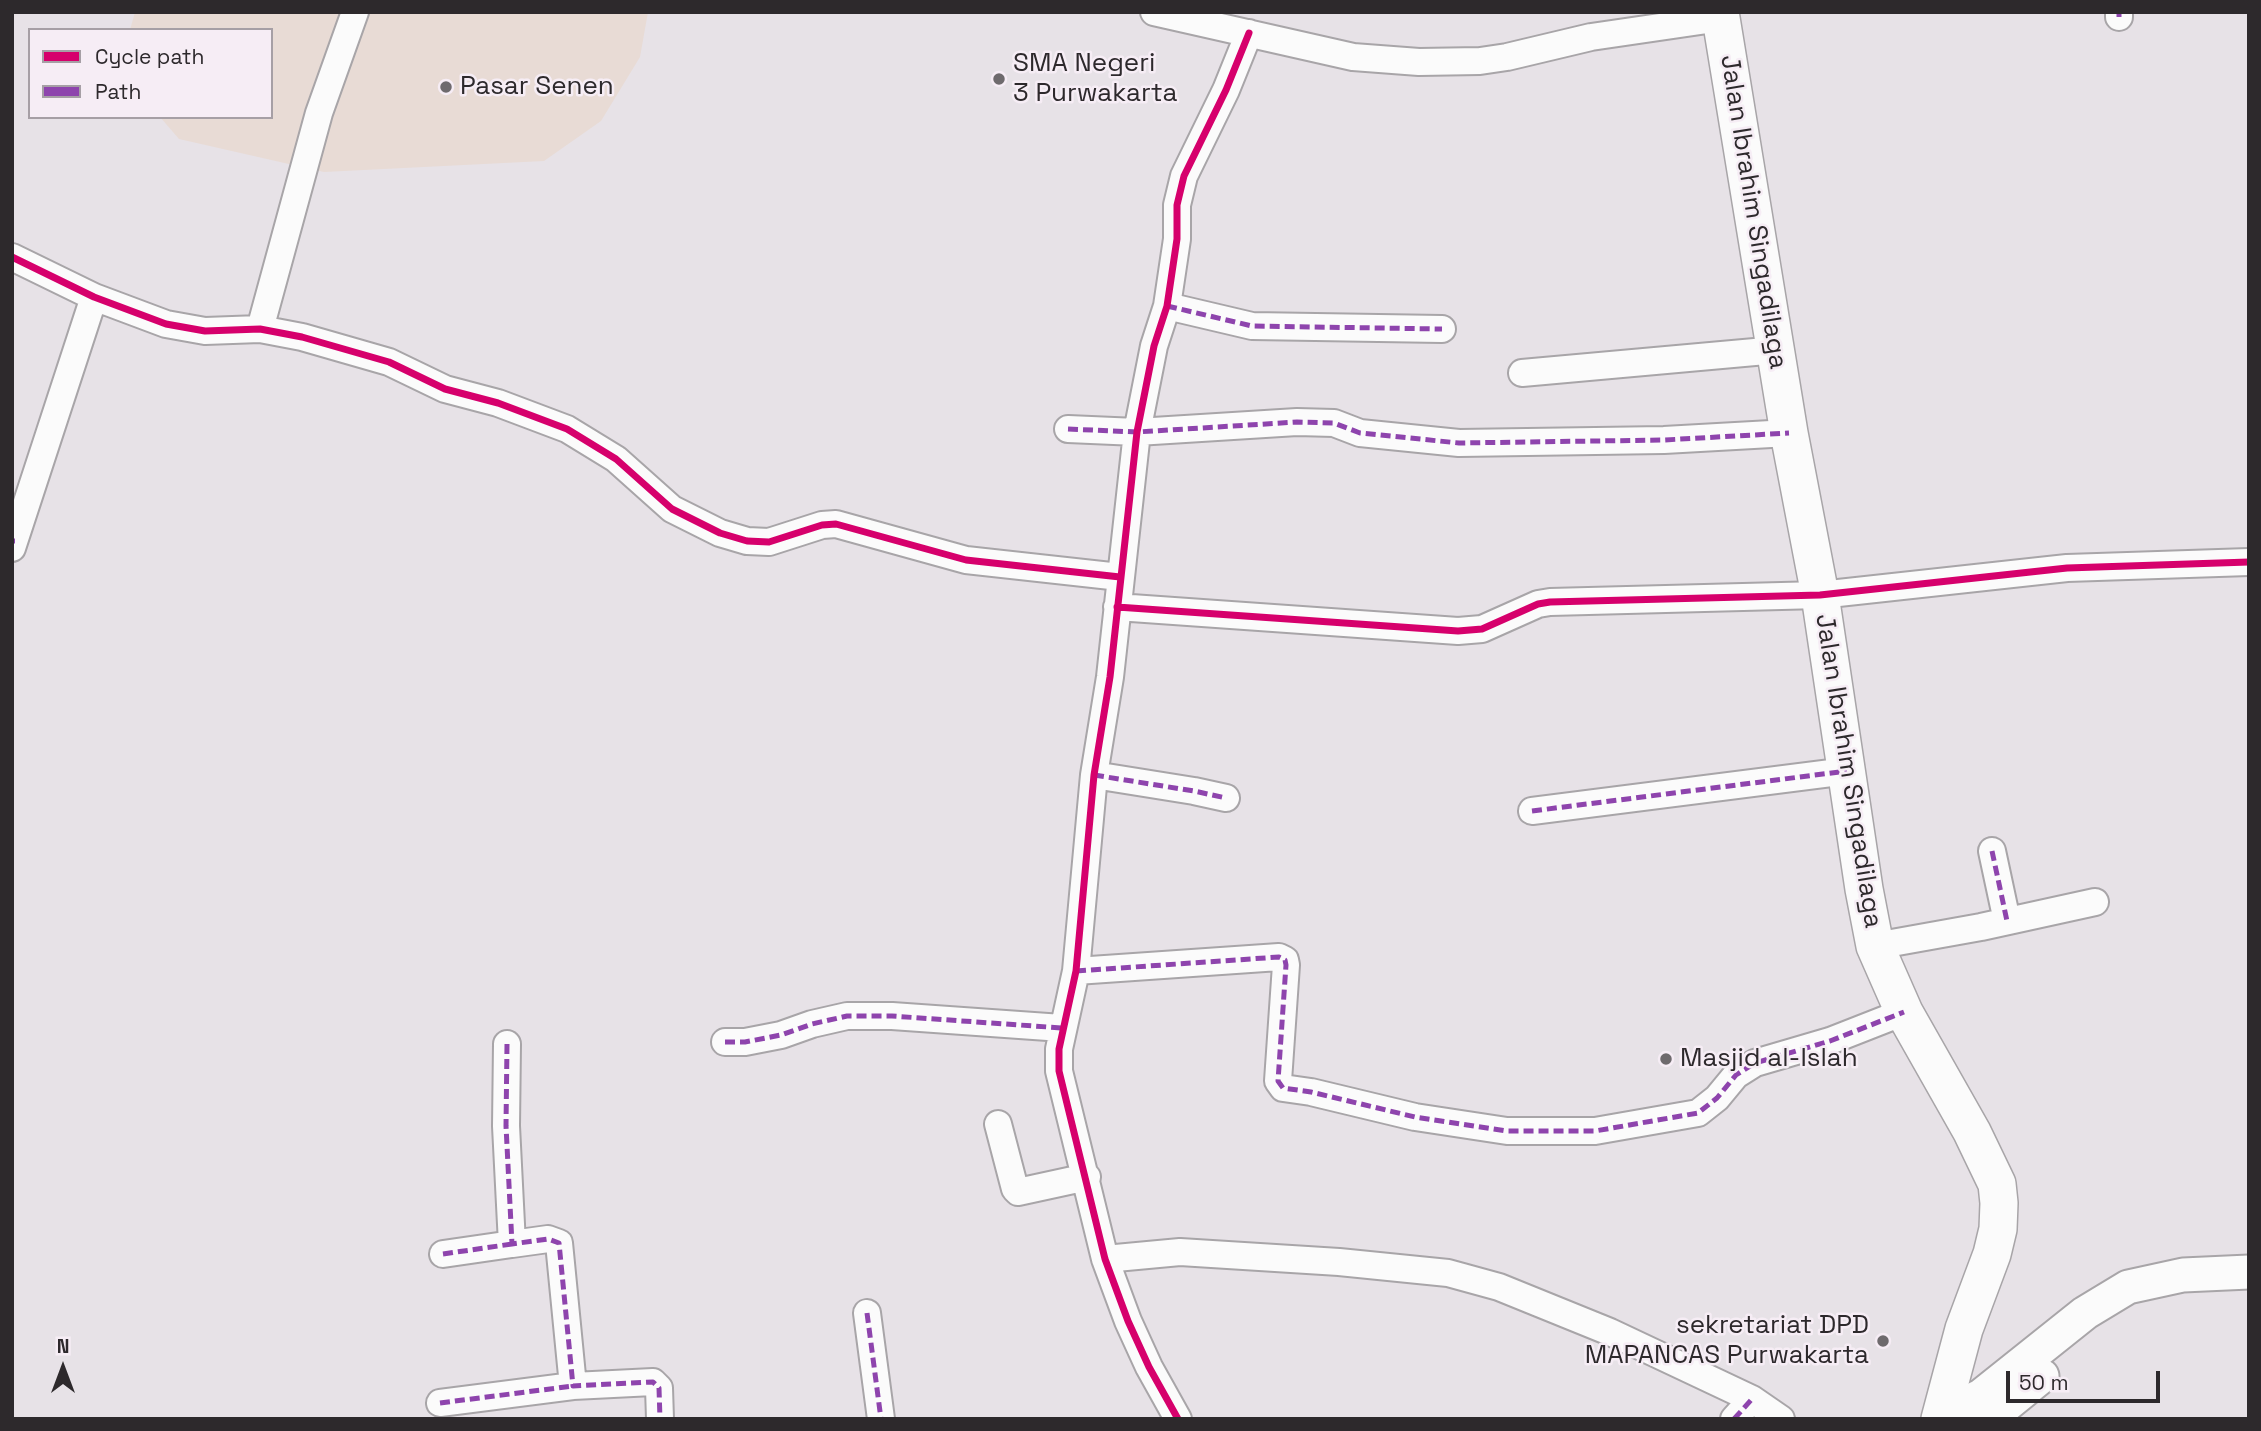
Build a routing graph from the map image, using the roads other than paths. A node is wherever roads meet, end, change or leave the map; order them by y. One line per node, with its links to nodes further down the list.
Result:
1 (355, 12): 8 (street)
2 (1154, 12): 4 (street)
3 (1721, 15): 4 (street); 10 (highway, Jalan Ibrahim Singadilaga)
4 (1250, 33): 7 (street)
5 (12, 257): 6 (street)
6 (94, 297): 8 (street); 15 (street)
7 (1167, 306): 9 (street); 13 (street)
8 (260, 329): 17 (street)
9 (1442, 329)
10 (1777, 350): 11 (street); 14 (highway, Jalan Ibrahim Singadilaga)
11 (1522, 373)
12 (1068, 429): 13 (street)
13 (1137, 432): 14 (street); 17 (street)
14 (1789, 433): 18 (highway, Jalan Ibrahim Singadilaga)
15 (13, 543)
16 (2249, 562): 18 (street)
17 (1120, 577): 19 (street)
18 (1820, 595): 19 (street); 20 (highway, Jalan Ibrahim Singadilaga)
19 (1117, 607): 21 (street)
20 (1847, 771): 23 (street); 27 (highway, Jalan Ibrahim Singadilaga)
21 (1094, 775): 22 (street); 28 (street)
22 (1226, 799)
23 (1532, 811)
24 (1992, 851): 26 (street)
25 (2095, 902): 26 (street)
26 (2007, 921): 27 (street)
27 (1875, 946): 29 (highway, Jalan Ibrahim Singadilaga)
28 (1076, 971): 29 (street); 30 (street)
29 (1904, 1012): 44 (highway, Jalan Ibrahim Singadilaga)
30 (1062, 1028): 31 (street); 34 (street)
31 (725, 1042)
32 (507, 1044): 35 (street)
33 (998, 1124): 34 (street)
34 (1087, 1177): 37 (street)
35 (512, 1244): 36 (street); 41 (street)
36 (443, 1255)
37 (1105, 1259): 42 (street); 47 (street)
38 (2242, 1283): 40 (main road)
39 (867, 1312): 46 (street)
40 (2092, 1321): 44 (main road); 50 (main road)
41 (573, 1386): 43 (street); 45 (street)
42 (1752, 1399): 48 (street); 49 (street)
43 (440, 1404)
44 (1940, 1417)
45 (660, 1419)
46 (881, 1419)
47 (1178, 1419)
48 (1734, 1419)
49 (1781, 1419)
50 (1989, 1419)

